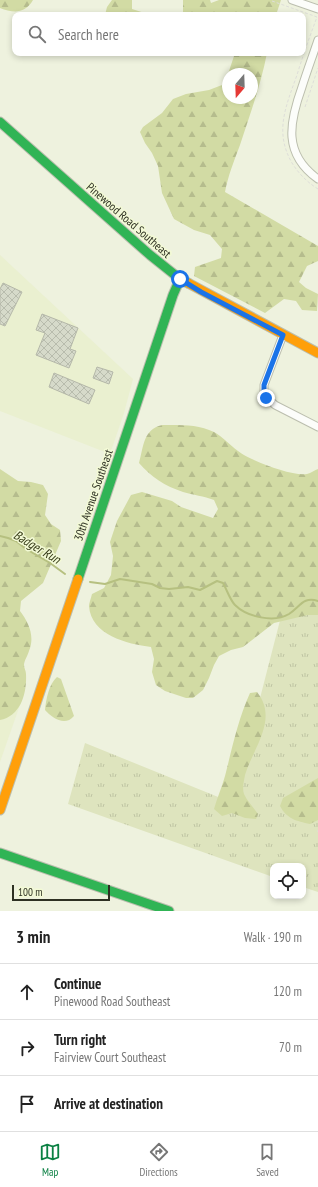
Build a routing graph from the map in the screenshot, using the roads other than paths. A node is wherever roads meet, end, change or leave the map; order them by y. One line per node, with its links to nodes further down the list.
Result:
1 (292, 0): 2 (street)
2 (317, 13)
3 (318, 40): 5 (street)
4 (0, 122): 6 (street, Pinewood Road Southeast)
5 (318, 179)
6 (180, 279): 7 (street, Pinewood Road Southeast); 10 (street, 30th Avenue Southeast)
7 (283, 335): 8 (street, Pinewood Road Southeast); 9 (street)
8 (318, 353)
9 (318, 427)
10 (0, 810)
11 (0, 853): 12 (street)
12 (168, 911)

